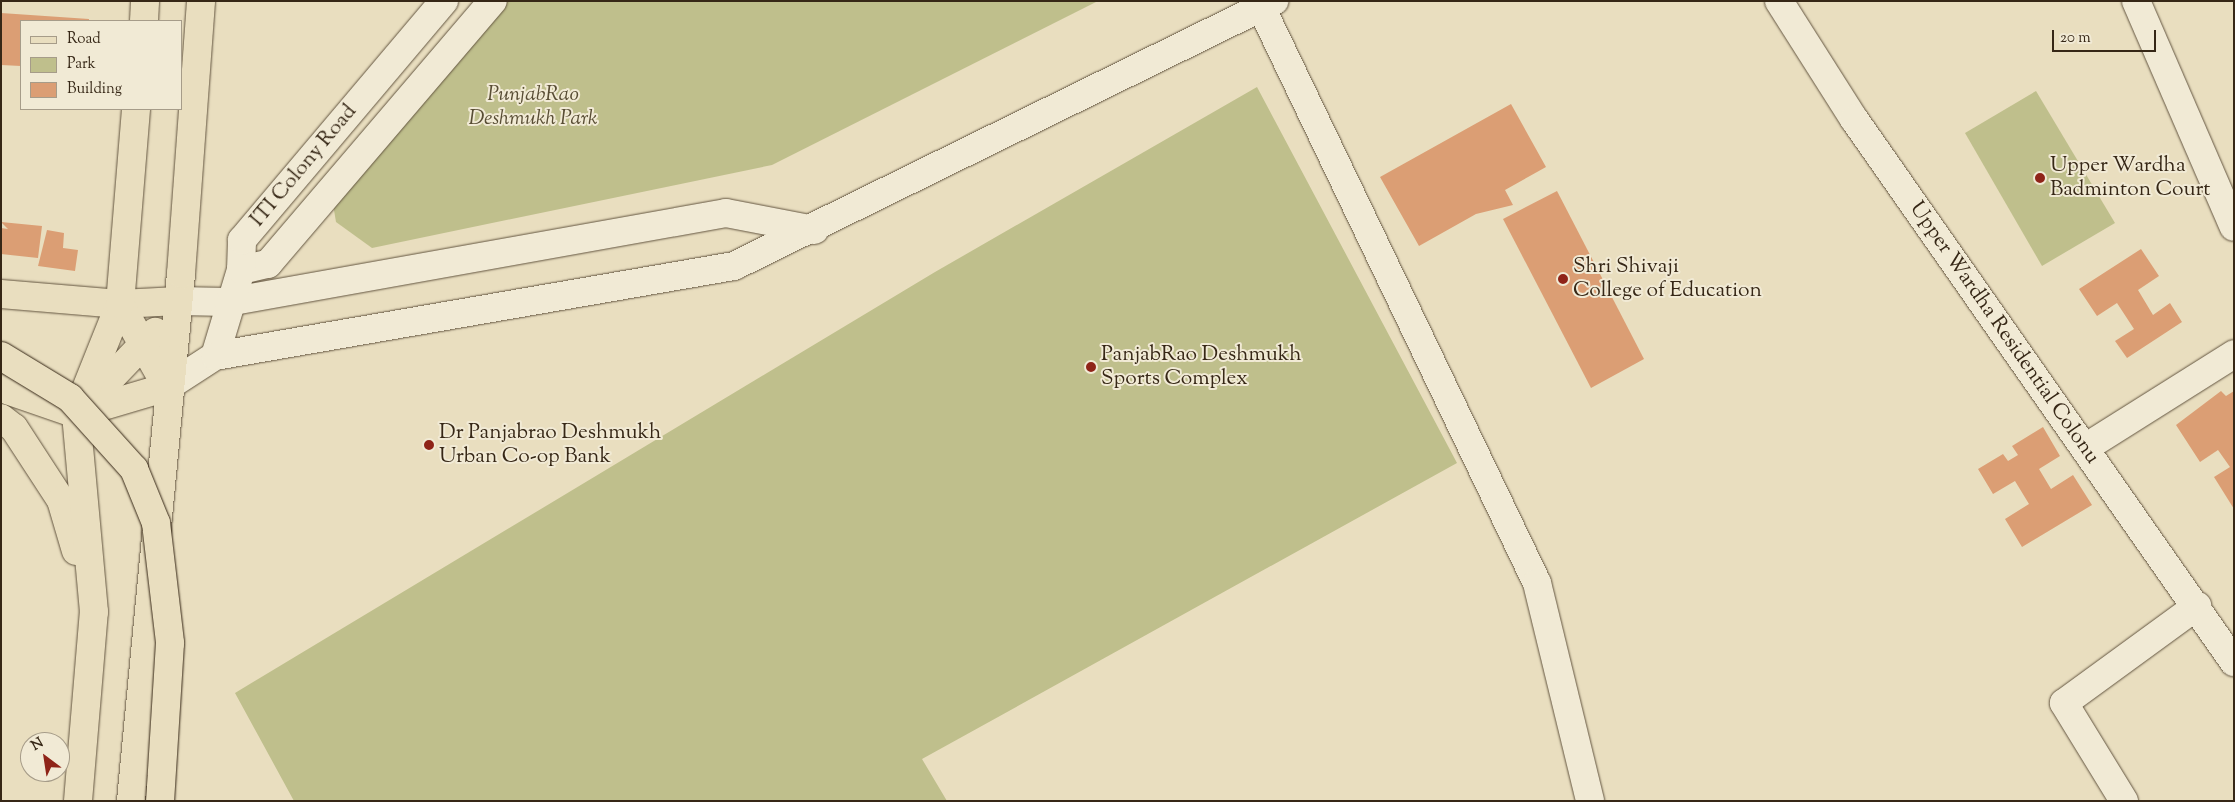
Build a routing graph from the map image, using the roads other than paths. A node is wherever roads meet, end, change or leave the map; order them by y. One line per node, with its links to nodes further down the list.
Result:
1 (145, 1): 8 (main road)
2 (201, 1): 14 (main road)
3 (444, 1): 12 (street, ITI Colony Road)
4 (493, 1): 12 (street)
5 (1779, 1): 25 (street, Upper Wardha Residential Colonu)
6 (2136, 1): 10 (street)
7 (1268, 5): 11 (street); 32 (street)
8 (144, 20)
9 (136, 110): 16 (main road)
10 (2234, 227)
11 (814, 230): 15 (street); 20 (street)
12 (241, 270): 15 (street, ITI Colony Road)
13 (1, 294): 16 (main road)
14 (178, 301): 15 (street); 16 (main road); 17 (main road); 21 (main road)
15 (228, 302): 20 (street, ITI Colony Road)
16 (120, 304): 17 (main road); 23 (main road)
17 (144, 347): 21 (main road); 23 (main road)
18 (2234, 354): 25 (street)
19 (1, 356): 31 (main road, bridge)
20 (215, 356): 21 (street)
21 (167, 387): 23 (main road); 30 (main road)
22 (1, 388): 23 (main road)
23 (76, 414): 27 (main road)
24 (1, 418): 27 (main road)
25 (2085, 448): 26 (street, Upper Wardha Residential Colonu)
26 (2197, 606): 28 (street, Upper Wardha Residential Colonu); 33 (street)
27 (94, 612): 29 (main road)
28 (2234, 662)
29 (78, 801)
30 (131, 801)
31 (160, 801)
32 (1590, 801)
33 (2124, 801)

